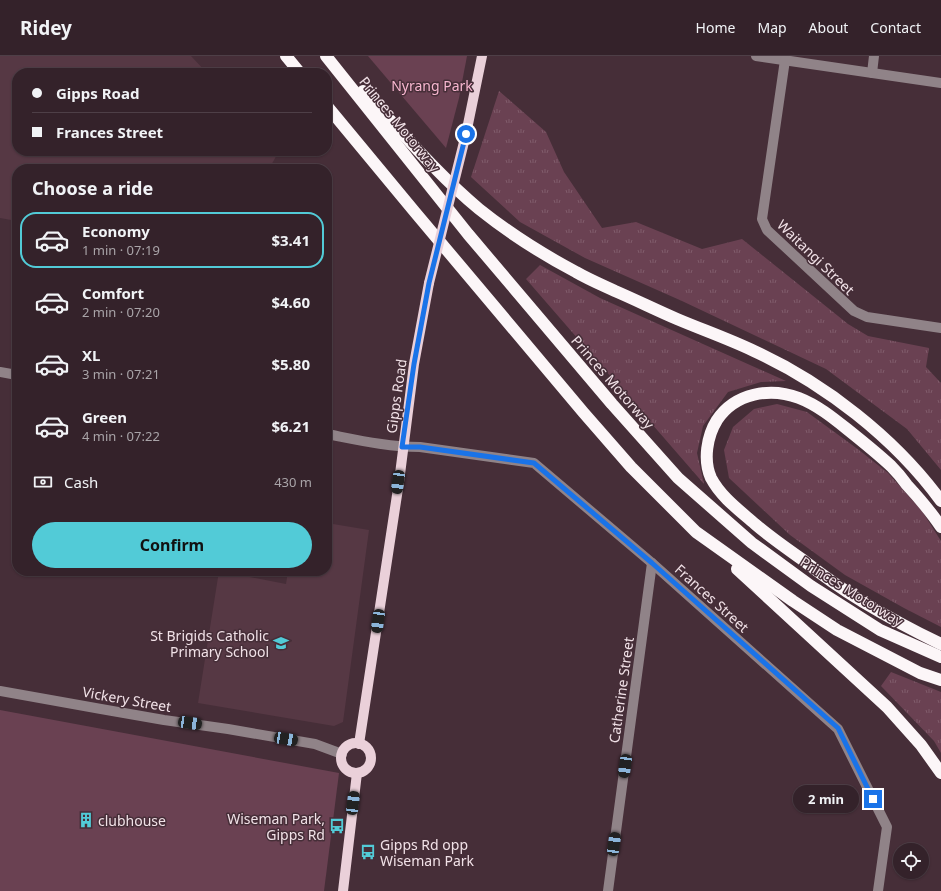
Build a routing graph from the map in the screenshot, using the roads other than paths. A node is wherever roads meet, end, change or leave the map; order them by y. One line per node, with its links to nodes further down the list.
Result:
1 (286, 56): 8 (highway)
2 (326, 56): 22 (highway, Princes Motorway)
3 (331, 56): 17 (highway)
4 (482, 56): 16 (main road, Gipps Road, bridge)
5 (756, 56): 7 (street)
6 (874, 56): 9 (street)
7 (785, 60): 9 (street); 12 (street, Waitangi Street)
8 (296, 68)
9 (872, 73): 10 (street)
10 (941, 83)
11 (332, 112): 19 (highway)
12 (941, 328)
13 (0, 372): 14 (street)
14 (12, 374)
15 (332, 435): 16 (street, Frances Street)
16 (402, 447): 20 (street, Frances Street); 25 (main road, Gipps Road)
17 (941, 501)
18 (941, 527): 21 (highway)
19 (696, 532): 23 (highway); 28 (highway)
20 (652, 563): 30 (street, Catherine Street); 31 (street, Frances Street)
21 (941, 644)
22 (941, 657)
23 (941, 680)
24 (0, 691): 26 (street, Vickery Street)
25 (359, 744): 26 (main road); 27 (main road)
26 (342, 754): 27 (main road)
27 (357, 773): 29 (main road)
28 (941, 773)
29 (343, 891)
30 (608, 891)
31 (878, 891)

